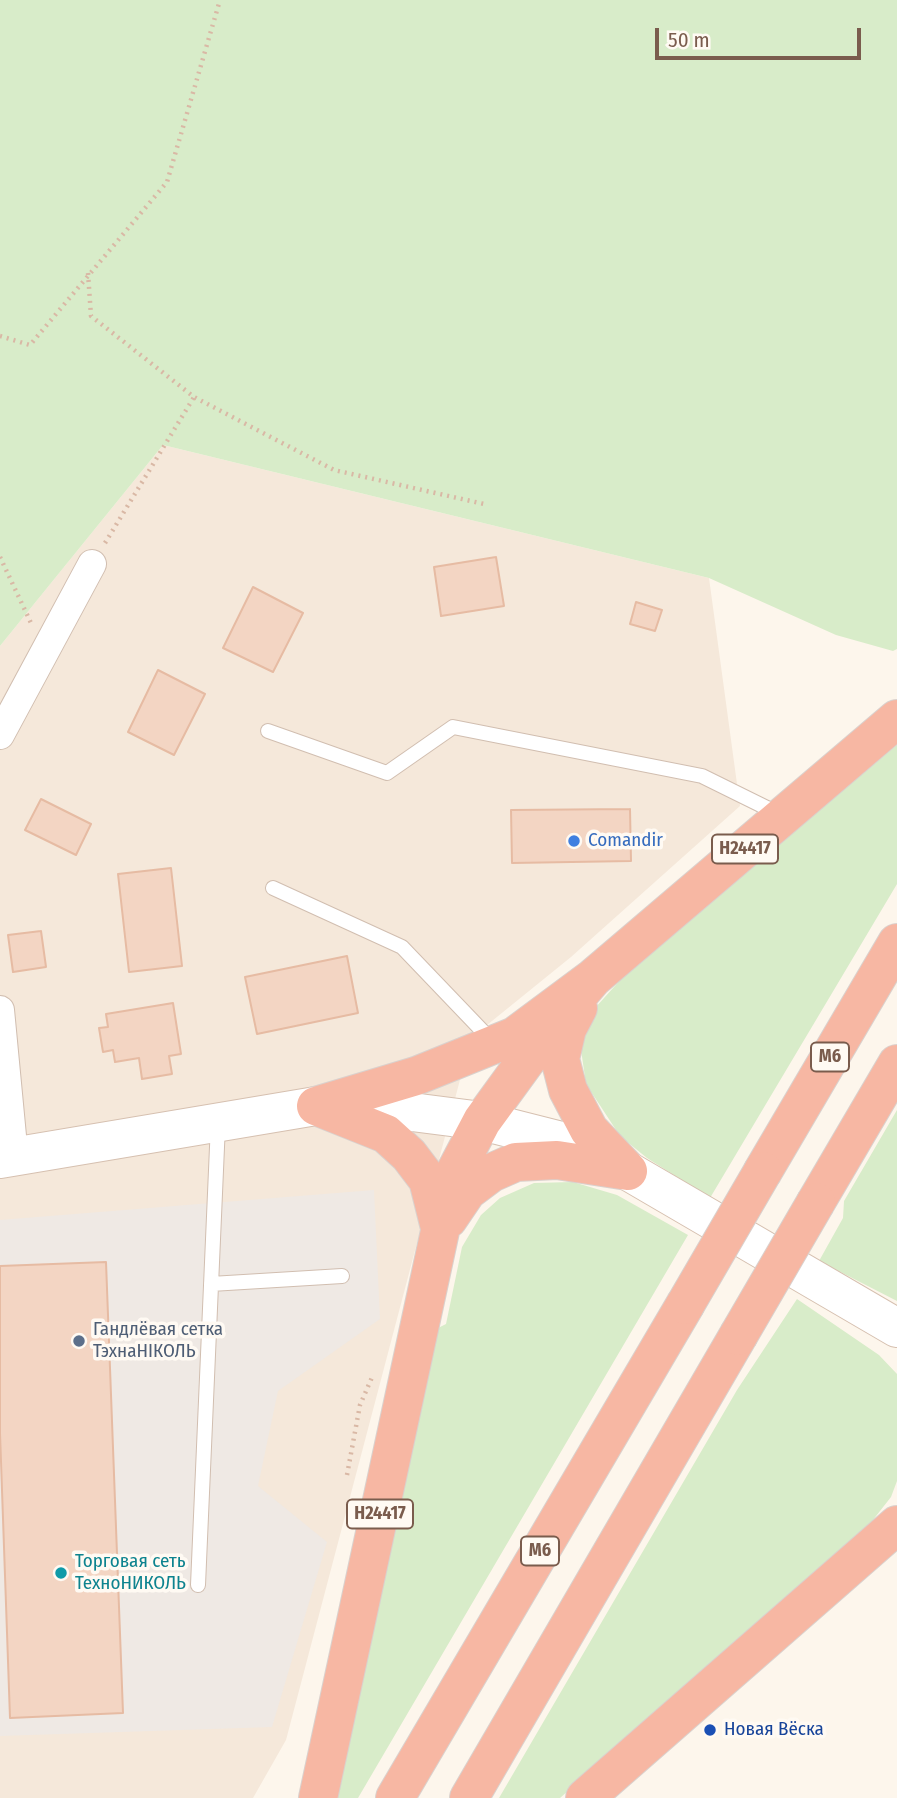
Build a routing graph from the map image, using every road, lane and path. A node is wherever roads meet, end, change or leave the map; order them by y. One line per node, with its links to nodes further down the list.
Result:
1 (220, 0): 2 (path)
2 (88, 273): 3 (path); 4 (path)
3 (0, 336)
4 (194, 397): 5 (path); 7 (path)
5 (484, 504)
6 (0, 557): 8 (path)
7 (92, 565): 8 (street)
8 (45, 652): 11 (street)
9 (897, 719): 12 (highway, Н24417)
10 (268, 731): 12 (lane)
11 (0, 734)
12 (784, 816): 15 (highway, Н24417)
13 (273, 888): 17 (lane)
14 (897, 943): 33 (highway, М6, bridge)
15 (593, 978): 17 (highway); 20 (highway); 23 (highway, Н24417)
16 (0, 1010): 22 (street)
17 (496, 1044): 19 (highway)
18 (897, 1064): 34 (highway, bridge)
19 (316, 1107): 20 (street); 21 (street); 24 (highway)
20 (482, 1121): 23 (street); 24 (highway)
21 (218, 1123): 22 (street); 26 (lane)
22 (7, 1158)
23 (628, 1171): 24 (highway, Н24417); 27 (street, Н24417)
24 (440, 1229): 32 (highway, Н24417)
25 (342, 1276): 26 (lane)
26 (211, 1284): 31 (lane)
27 (897, 1328)
28 (360, 1405): 29 (path)
29 (347, 1475)
30 (897, 1525): 35 (highway)
31 (198, 1585)
32 (318, 1798)
33 (395, 1798)
34 (469, 1798)
35 (585, 1798)

